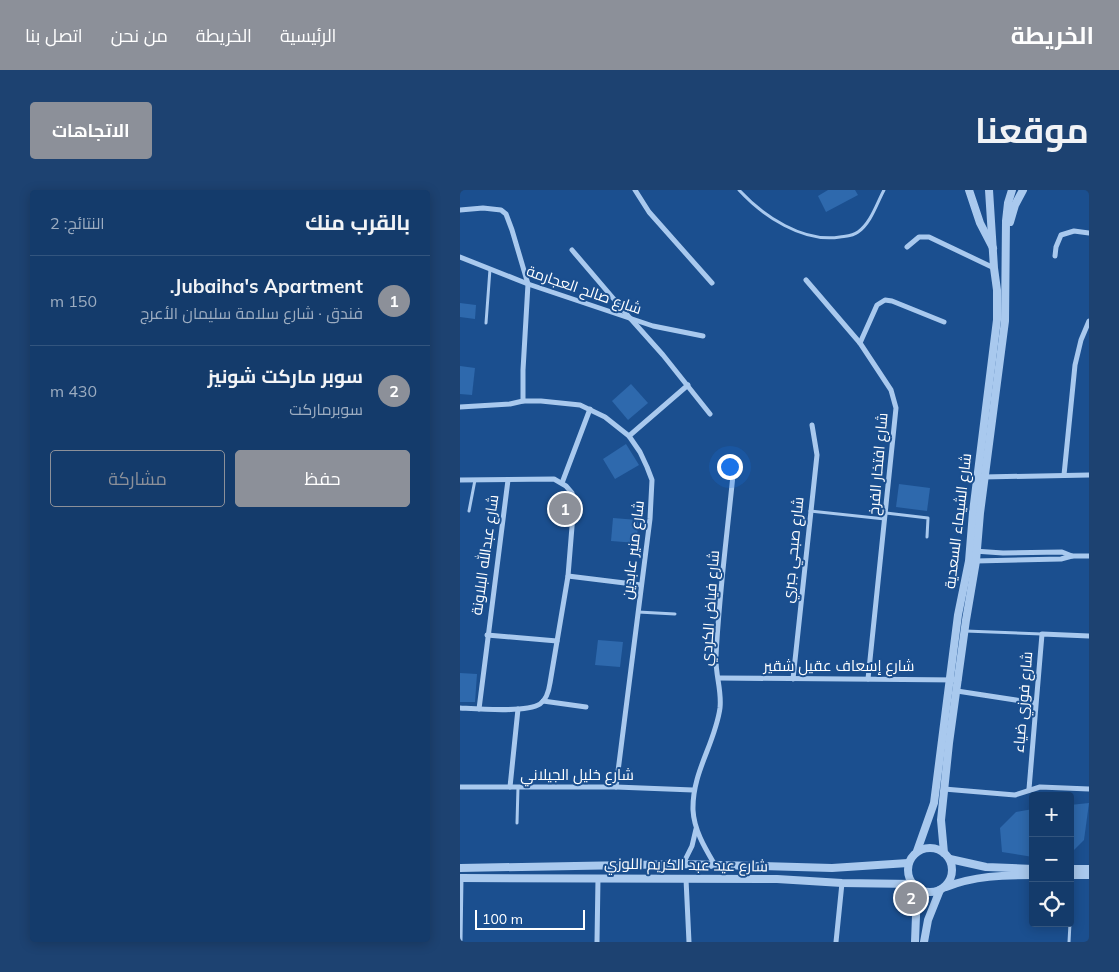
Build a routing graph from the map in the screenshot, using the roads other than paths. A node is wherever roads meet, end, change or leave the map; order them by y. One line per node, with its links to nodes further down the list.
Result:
1 (635, 190): 19 (street)
2 (739, 190): 3 (lane)
3 (884, 190)
4 (969, 190): 13 (street)
5 (989, 190): 13 (street, شارع الشيماء السعدية)
6 (1012, 190): 10 (street, شارع الشيماء السعدية)
7 (1023, 190): 10 (street)
8 (460, 210): 20 (street)
9 (1089, 233): 14 (street)
10 (1006, 246): 22 (street, شارع الشيماء السعدية)
11 (907, 247): 17 (street)
12 (572, 250): 23 (street)
13 (994, 250): 17 (street, شارع الشيماء السعدية)
14 (1055, 256)
15 (460, 257): 16 (street, شارع صالح العجارمة)
16 (490, 268): 20 (street, شارع صالح العجارمة); 26 (lane)
17 (994, 268): 21 (street, شارع الشيماء السعدية)
18 (806, 280): 28 (street, شارع افتخار الفرخ)
19 (712, 283)
20 (528, 284): 23 (street, شارع صالح العجارمة); 30 (street)
21 (997, 290): 22 (street); 39 (street, شارع الشيماء السعدية)
22 (1006, 290): 39 (street, شارع الشيماء السعدية)
23 (630, 318): 27 (street, شارع صالح العجارمة); 29 (street)
24 (1089, 321): 36 (street)
25 (944, 322): 28 (street)
26 (486, 323)
27 (703, 336)
28 (860, 343): 46 (street, شارع افتخار الفرخ)
29 (688, 385): 33 (street); 35 (street)
30 (523, 401): 31 (street, شارع منير عابدين); 32 (street, شارع منير عابدين)
31 (460, 407)
32 (590, 408): 35 (street, شارع منير عابدين); 43 (street)
33 (710, 414)
34 (812, 425): 45 (street, شارع صبحي جبري)
35 (629, 436): 54 (street, شارع منير عابدين)
36 (1064, 474): 38 (street); 39 (street)
37 (733, 475): 62 (street, شارع فياض الكردي)
38 (1089, 475)
39 (982, 477): 49 (street, شارع الشيماء السعدية)
40 (475, 479): 41 (street); 42 (street); 44 (lane)
41 (460, 480)
42 (508, 480): 43 (street); 58 (street, شارع عبدالله البلاونة)
43 (562, 483): 53 (street)
44 (469, 511)
45 (810, 511): 47 (lane); 63 (street, شارع صبحي جبري)
46 (886, 513): 47 (street, شارع افتخار الفرخ); 48 (lane)
47 (886, 519): 64 (street, شارع افتخار الفرخ)
48 (926, 537)
49 (973, 551): 50 (street); 52 (street, شارع الشيماء السعدية)
50 (1072, 556): 51 (street); 52 (street)
51 (1089, 556)
52 (972, 561): 57 (street, شارع الشيماء السعدية)
53 (568, 576): 54 (street); 61 (street)
54 (641, 585): 55 (street, شارع منير عابدين)
55 (638, 612): 56 (lane); 77 (street, شارع منير عابدين)
56 (674, 614)
57 (960, 631): 59 (lane); 65 (street, شارع الشيماء السعدية); 66 (street, شارع الشيماء السعدية)
58 (487, 634): 61 (street, شارع عبدالله البلاونة); 72 (street, شارع عبدالله البلاونة)
59 (1042, 634): 60 (street, شارع فوزي ضياء); 69 (street, شارع فوزي ضياء)
60 (1089, 636)
61 (557, 641): 68 (street)
62 (719, 678): 63 (street, شارع إسعاف عقيل شقير); 81 (street, شارع فياض الكردي)
63 (793, 679): 64 (street, شارع إسعاف عقيل شقير)
64 (868, 679): 65 (street, شارع إسعاف عقيل شقير)
65 (950, 679): 66 (street, شارع إسعاف عقيل شقير); 84 (street, شارع الشيماء السعدية)
66 (959, 680): 67 (street, شارع الشيماء السعدية)
67 (957, 691): 69 (street); 78 (street, شارع الشيماء السعدية)
68 (543, 701): 70 (street); 73 (street)
69 (1035, 703): 79 (street, شارع فوزي ضياء)
70 (586, 706)
71 (460, 708): 72 (street)
72 (479, 709): 73 (street)
73 (518, 709): 75 (street)
74 (460, 787): 75 (street, شارع خليل الجيلاني)
75 (510, 787): 76 (street, شارع خليل الجيلاني)
76 (518, 787): 77 (street, شارع خليل الجيلاني); 82 (lane)
77 (616, 787): 81 (street, شارع خليل الجيلاني)
78 (944, 789): 79 (street); 85 (street, شارع الشيماء السعدية)
79 (1030, 789): 80 (street)
80 (1089, 789)
81 (693, 790): 83 (street, شارع فياض الكردي)
82 (517, 823)
83 (696, 828): 88 (street, شارع فياض الكردي); 89 (street, شارع فياض الكردي)
84 (917, 851): 85 (street); 87 (street)
85 (944, 852): 86 (street)
86 (950, 859): 92 (street); 102 (street)
87 (908, 863): 89 (street, شارع عيد عبد الكريم اللوزي); 101 (street)
88 (683, 864): 89 (street, شارع عيد عبد الكريم اللوزي); 90 (street, شارع عيد عبد الكريم اللوزي)
89 (715, 865)
90 (460, 868)
91 (1089, 868): 93 (street)
92 (1029, 869)
93 (1074, 872)
94 (1074, 873): 96 (street)
95 (1029, 875): 102 (street)
96 (1089, 875)
97 (460, 878): 98 (street, شارع عيد عبد الكريم اللوزي); 104 (street)
98 (598, 878): 99 (street, شارع عيد عبد الكريم اللوزي); 105 (street)
99 (686, 878): 100 (street, شارع عيد عبد الكريم اللوزي); 106 (street)
100 (842, 883): 101 (street, شارع عيد عبد الكريم اللوزي); 107 (street)
101 (915, 886): 102 (street); 108 (street)
102 (942, 889): 109 (street)
103 (1070, 927): 110 (lane)
104 (460, 940)
105 (597, 942)
106 (689, 942)
107 (836, 942)
108 (914, 942)
109 (924, 942)
110 (1069, 942)

